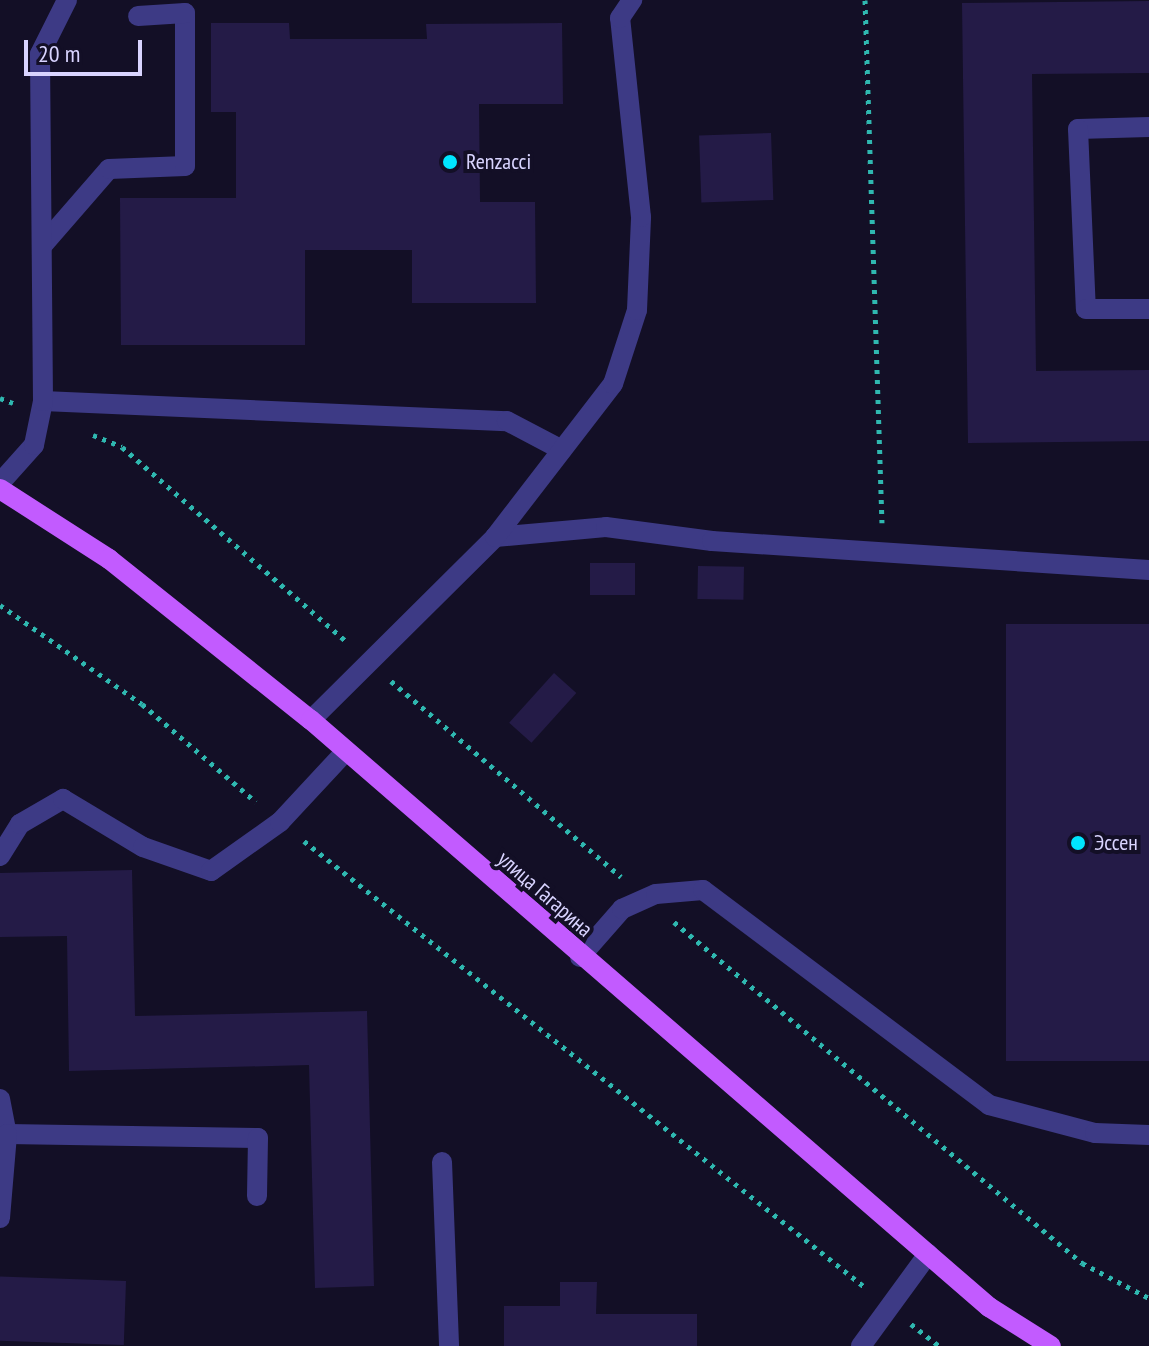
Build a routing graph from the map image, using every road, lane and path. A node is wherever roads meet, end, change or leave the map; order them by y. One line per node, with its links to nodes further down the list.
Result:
1 (67, 0): 6 (lane)
2 (632, 0): 10 (lane)
3 (865, 0): 13 (path)
4 (138, 16): 6 (lane)
5 (1149, 127): 7 (lane)
6 (42, 246): 9 (lane)
7 (1149, 309)
8 (0, 398): 9 (path)
9 (41, 407): 10 (lane); 11 (lane); 16 (path)
10 (562, 450): 12 (lane)
11 (0, 486): 17 (main road, улица Гагарина)
12 (495, 537): 13 (lane); 16 (lane)
13 (883, 554): 14 (lane)
14 (1149, 570)
15 (0, 605): 19 (path)
16 (369, 662): 17 (lane); 21 (path)
17 (311, 720): 18 (main road, улица Гагарина)
18 (346, 751): 19 (lane); 22 (main road, улица Гагарина)
19 (280, 822): 20 (lane); 31 (path)
20 (0, 856)
21 (646, 899): 22 (lane); 25 (lane); 30 (path)
22 (580, 957): 29 (main road, улица Гагарина)
23 (0, 1099): 24 (lane)
24 (7, 1134): 27 (lane); 28 (lane)
25 (1149, 1135)
26 (442, 1162): 32 (lane)
27 (257, 1196)
28 (0, 1218)
29 (928, 1254): 31 (lane); 35 (main road, улица Гагарина)
30 (1149, 1298)
31 (894, 1310): 33 (lane); 34 (path)
32 (449, 1346)
33 (861, 1346)
34 (939, 1346)
35 (1051, 1346)

